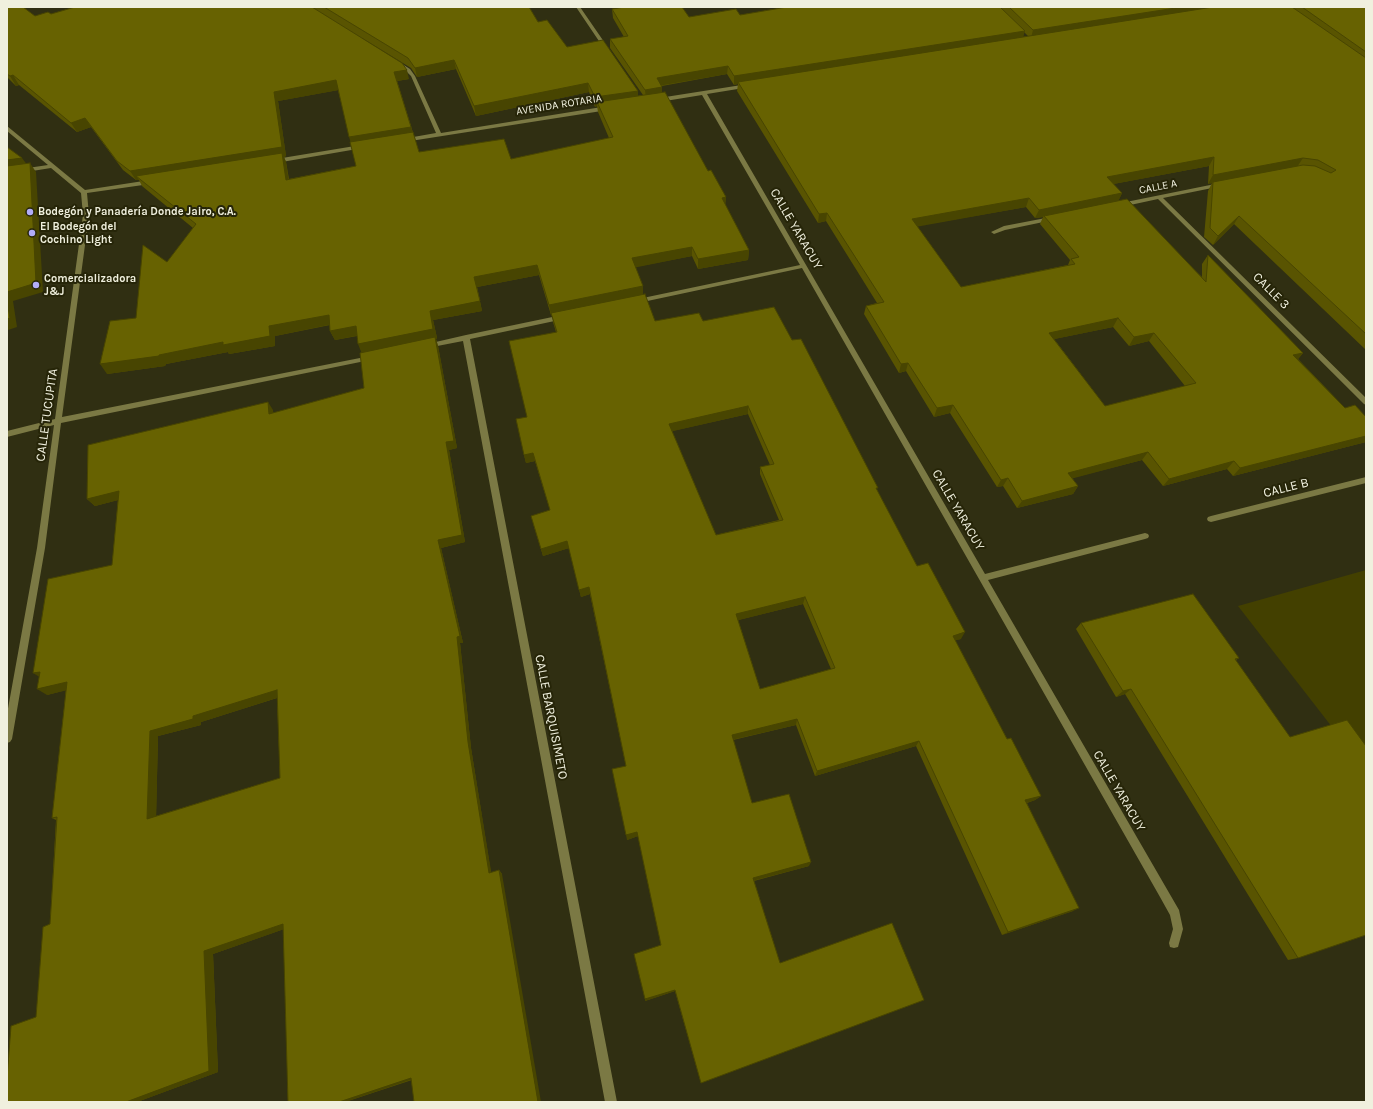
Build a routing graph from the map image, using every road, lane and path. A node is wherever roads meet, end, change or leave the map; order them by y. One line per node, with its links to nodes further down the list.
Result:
1 (578, 7): 2 (street)
2 (610, 54)
3 (389, 58): 9 (street)
4 (751, 85): 5 (street)
5 (704, 92): 6 (street); 22 (street, CALLE YARACUY)
6 (652, 101)
7 (613, 107): 9 (street, AVENIDA ROTARIA)
8 (7, 128): 13 (street)
9 (440, 135): 10 (street, AVENIDA ROTARIA)
10 (401, 141)
11 (370, 146): 12 (street)
12 (269, 162)
13 (52, 166): 14 (street); 17 (street)
14 (7, 173)
15 (153, 181): 17 (street)
16 (1228, 184): 18 (street, CALLE A)
17 (84, 192): 29 (street, CALLE TUCUPITA)
18 (1159, 197): 19 (street, CALLE A); 28 (street, CALLE 3)
19 (1113, 206)
20 (1059, 217): 21 (street)
21 (994, 232)
22 (804, 266): 23 (street); 34 (street, CALLE YARACUY)
23 (628, 304)
24 (566, 316): 25 (street)
25 (466, 337): 26 (street); 37 (street, CALLE BARQUISIMETO)
26 (423, 347)
27 (376, 356): 29 (street)
28 (1366, 402)
29 (58, 421): 30 (street); 35 (street, CALLE TUCUPITA)
30 (7, 434)
31 (1366, 480): 32 (street, CALLE B)
32 (1211, 520)
33 (1145, 536): 34 (street)
34 (983, 578): 36 (street, CALLE YARACUY)
35 (7, 739)
36 (1174, 943)
37 (611, 1102)

